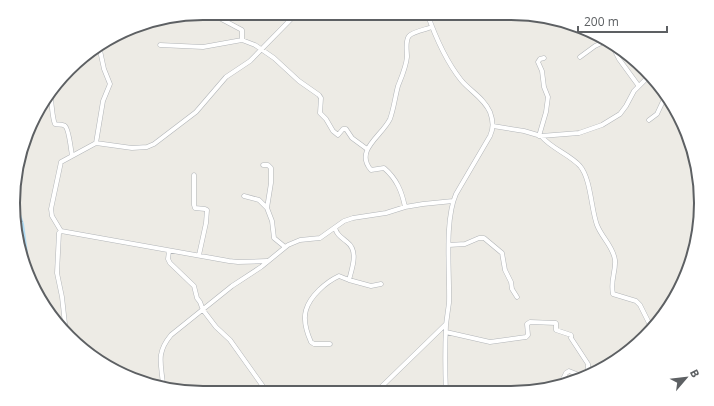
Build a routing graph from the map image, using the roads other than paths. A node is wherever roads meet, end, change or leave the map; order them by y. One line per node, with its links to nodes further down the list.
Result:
1 (223, 20): 5 (street)
2 (290, 20): 8 (street)
3 (430, 20): 4 (street)
4 (432, 27): 18 (street); 21 (street)
5 (242, 40): 7 (street); 8 (street)
6 (600, 44): 11 (street)
7 (160, 45)
8 (261, 50): 20 (street); 21 (street)
9 (100, 52): 20 (street)
10 (616, 54): 14 (street)
11 (580, 57)
12 (544, 58): 19 (street)
13 (645, 79): 14 (street)
14 (638, 85): 19 (street)
15 (51, 101): 22 (street)
16 (663, 101): 17 (street)
17 (649, 120)
18 (493, 126): 19 (street); 26 (street)
19 (540, 136): 42 (street)
20 (96, 143): 22 (street)
21 (367, 149): 27 (street)
22 (72, 156): 30 (street)
23 (263, 165): 28 (street)
24 (194, 175): 34 (street)
25 (244, 196): 28 (street)
26 (453, 201): 27 (street); 31 (street)
27 (405, 207): 29 (street)
28 (267, 208): 32 (street)
29 (335, 228): 32 (street); 36 (street)
30 (61, 231): 33 (street); 40 (street)
31 (449, 245): 38 (street); 41 (street)
32 (284, 247): 35 (street)
33 (169, 251): 34 (street); 39 (street)
34 (199, 255): 35 (street)
35 (268, 261): 39 (street)
36 (349, 280): 37 (street); 44 (street)
37 (381, 284)
38 (517, 297)
39 (203, 310): 48 (street); 49 (street)
40 (65, 324)
41 (446, 324): 43 (street); 50 (street)
42 (649, 324)
43 (446, 332): 45 (street); 51 (street)
44 (330, 344)
45 (588, 369)
46 (576, 374): 47 (street)
47 (564, 378)
48 (163, 381)
49 (263, 386)
50 (382, 386)
51 (446, 386)

